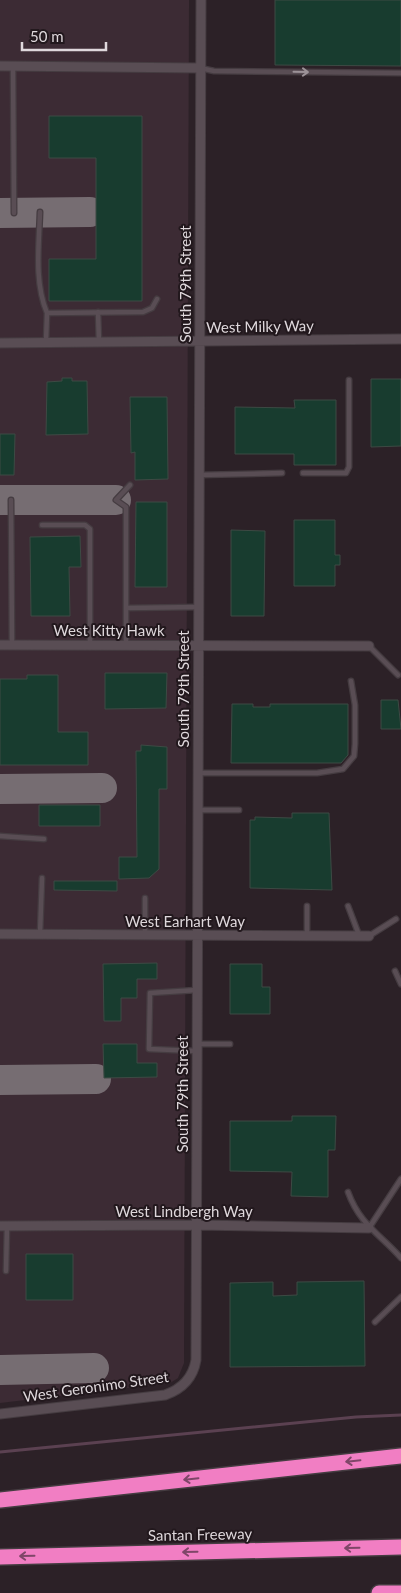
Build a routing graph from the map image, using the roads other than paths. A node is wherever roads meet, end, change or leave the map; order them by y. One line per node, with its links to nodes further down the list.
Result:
1 (200, 0): 4 (street, South 79th Street)
2 (0, 66): 3 (street)
3 (13, 66): 4 (street); 7 (lane)
4 (200, 68): 5 (lane, one-way to 5); 15 (street, South 79th Street)
5 (401, 73)
6 (40, 212): 10 (lane)
7 (14, 213)
8 (156, 299): 9 (lane)
9 (98, 312): 10 (lane); 14 (lane)
10 (47, 313): 13 (lane)
11 (401, 339): 15 (street, West Milky Way)
12 (0, 342): 13 (street, West Milky Way)
13 (46, 342): 14 (street, West Milky Way)
14 (99, 342): 15 (street, West Milky Way)
15 (199, 342): 19 (street, South 79th Street)
16 (349, 380): 18 (lane)
17 (282, 473): 19 (lane)
18 (303, 473)
19 (199, 475): 23 (street, South 79th Street)
20 (130, 485): 24 (lane)
21 (11, 500): 26 (lane)
22 (42, 525): 27 (lane)
23 (198, 607): 24 (lane); 29 (street, South 79th Street)
24 (126, 608): 28 (lane)
25 (0, 645): 26 (street, West Kitty Hawk)
26 (12, 645): 27 (street, West Kitty Hawk)
27 (90, 645): 28 (street, West Kitty Hawk)
28 (126, 645): 29 (street, West Kitty Hawk)
29 (198, 646): 30 (street, West Kitty Hawk); 33 (street, South 79th Street)
30 (369, 646): 31 (lane)
31 (398, 675)
32 (351, 681): 33 (lane)
33 (198, 773): 34 (street, South 79th Street)
34 (198, 810): 35 (lane); 46 (street, South 79th Street)
35 (239, 810)
36 (0, 836): 37 (lane)
37 (44, 839)
38 (42, 878): 44 (lane)
39 (145, 898): 45 (lane)
40 (307, 906): 47 (lane)
41 (348, 906): 48 (lane)
42 (396, 919): 48 (lane)
43 (0, 934): 44 (street, West Earhart Way)
44 (40, 934): 45 (street, West Earhart Way)
45 (145, 935): 46 (street, West Earhart Way)
46 (197, 935): 47 (street, West Earhart Way); 51 (street, South 79th Street)
47 (307, 936): 48 (street, West Earhart Way)
48 (364, 936)
49 (395, 971): 50 (lane)
50 (401, 984)
51 (197, 990): 53 (street, South 79th Street); 53 (lane)
52 (230, 1044): 53 (lane)
53 (197, 1048): 56 (street, South 79th Street)
54 (401, 1179): 58 (lane)
55 (348, 1192): 58 (lane)
56 (196, 1225): 57 (street, West Lindbergh Way); 58 (street, West Lindbergh Way); 63 (street, South 79th Street)
57 (4, 1226): 60 (lane)
58 (368, 1228): 59 (lane)
59 (401, 1258)
60 (6, 1271)
61 (401, 1297): 62 (lane)
62 (375, 1322)
63 (189, 1377): 64 (street, West Geronimo Street)
64 (0, 1414)
65 (401, 1456): 66 (highway, one-way to 66)
66 (0, 1500)
67 (401, 1547): 68 (highway, Santan Freeway, one-way to 68)
68 (0, 1557)
69 (401, 1592): 70 (highway)
70 (378, 1593)

